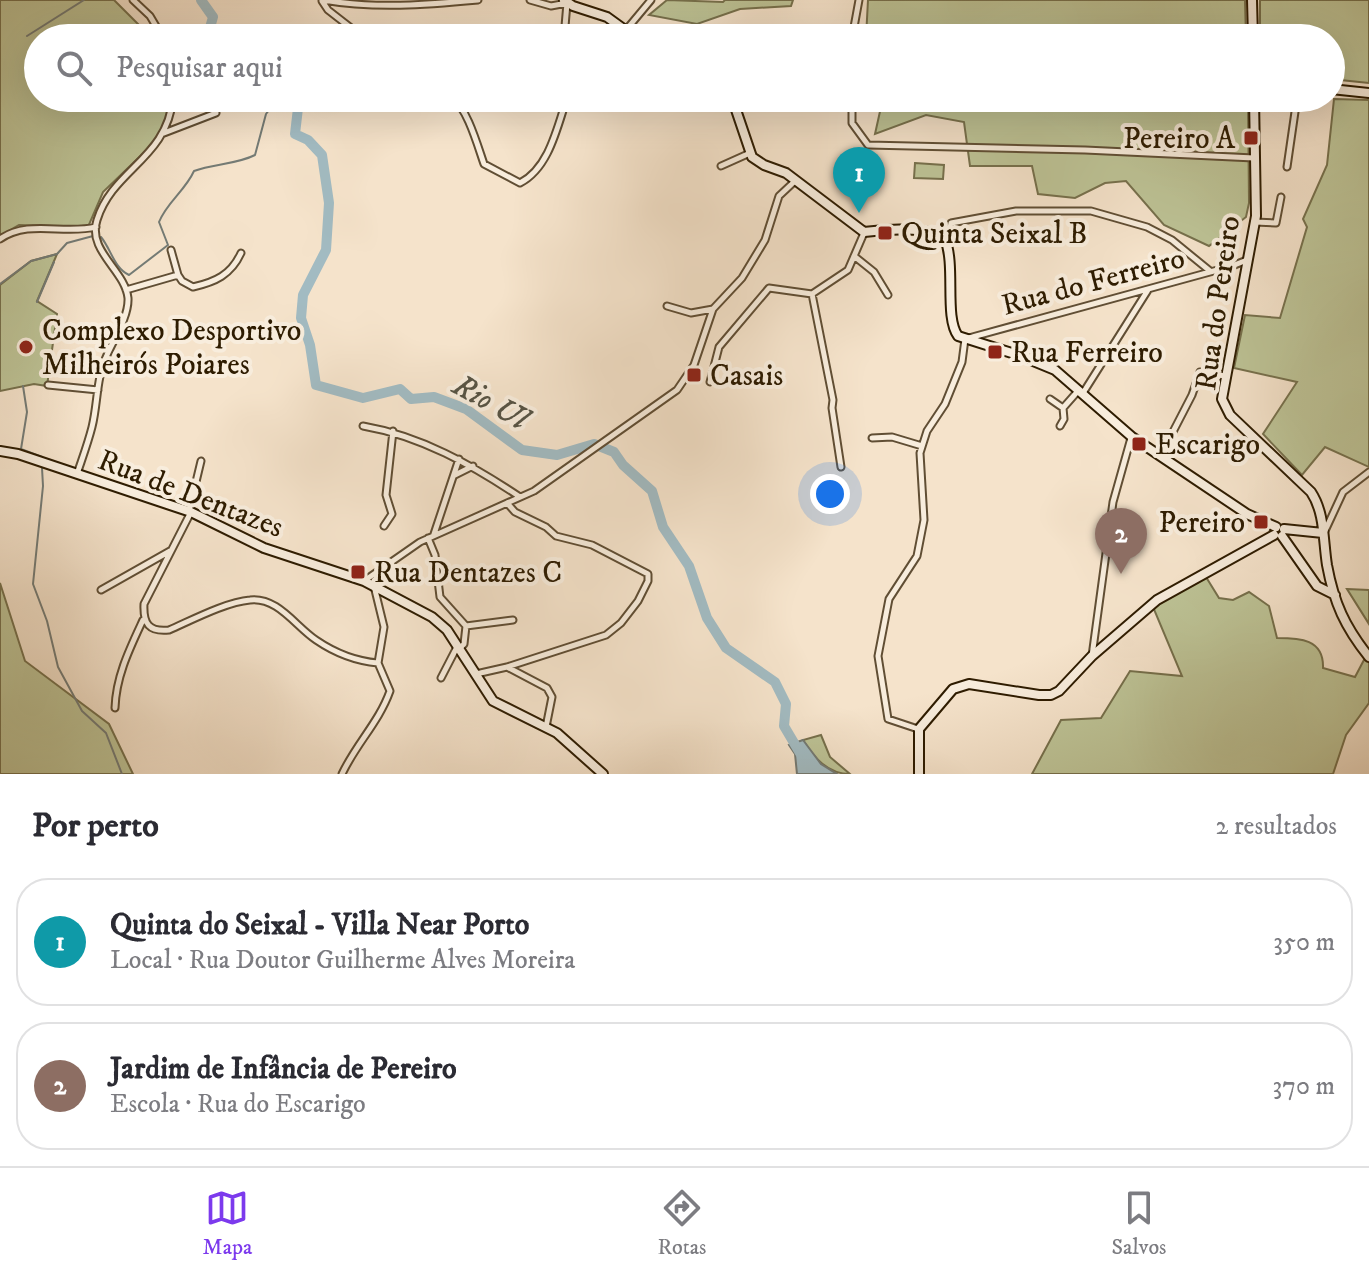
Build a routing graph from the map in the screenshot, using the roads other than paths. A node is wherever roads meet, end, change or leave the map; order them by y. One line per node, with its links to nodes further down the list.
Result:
1 (133, 0): 9 (street)
2 (322, 0): 3 (street); 10 (street)
3 (478, 0)
4 (530, 0): 8 (street)
5 (651, 0): 13 (street)
6 (859, 0): 14 (street)
7 (1252, 0): 15 (street)
8 (565, 2): 11 (street); 12 (street)
9 (155, 24)
10 (346, 24)
11 (564, 24)
12 (617, 24)
13 (631, 24)
14 (855, 24)
15 (1253, 24)
16 (1345, 90): 17 (street)
17 (1369, 93)
18 (169, 112): 26 (street)
19 (463, 112): 20 (street)
20 (562, 112)
21 (737, 112): 27 (street)
22 (852, 112): 28 (street)
23 (1254, 112): 28 (street, Rua do Pereiro)
24 (1295, 112): 30 (street)
25 (216, 113): 26 (street)
26 (164, 133): 34 (street)
27 (750, 153): 29 (street); 31 (street)
28 (1255, 158): 33 (street, Rua do Pereiro)
29 (721, 166)
30 (1287, 167)
31 (796, 180): 35 (street); 51 (street)
32 (1281, 197): 33 (street)
33 (1255, 222): 41 (street, Rua do Pereiro)
34 (96, 227): 36 (street); 47 (street)
35 (864, 232): 37 (street); 40 (street)
36 (0, 239)
37 (947, 243): 43 (street); 52 (street)
38 (171, 250): 45 (street)
39 (241, 253): 45 (street)
40 (854, 256): 48 (street); 49 (street)
41 (1249, 259): 42 (street, Rua do Ferreiro); 44 (street, Rua do Pereiro)
42 (1232, 266): 43 (street, Rua do Ferreiro); 44 (street, Rua do Ferreiro)
43 (1211, 272): 46 (street, Rua do Ferreiro)
44 (1247, 272): 53 (street, Rua do Pereiro)
45 (178, 275): 47 (street)
46 (1148, 289): 52 (street, Rua do Ferreiro); 57 (street)
47 (126, 290): 56 (street)
48 (812, 294): 54 (street); 71 (street)
49 (888, 295)
50 (667, 306): 51 (street)
51 (713, 309): 76 (street)
52 (965, 339): 57 (street); 65 (street)
53 (1225, 376): 67 (street); 81 (street, Rua do Pereiro)
54 (710, 382)
55 (48, 385): 56 (street)
56 (98, 390): 73 (street)
57 (1080, 392): 59 (street); 63 (street)
58 (1050, 399): 59 (street)
59 (1063, 408): 61 (street)
60 (363, 426): 62 (street)
61 (1060, 426)
62 (393, 431): 68 (street); 79 (street)
63 (1132, 437): 67 (street); 93 (street)
64 (872, 438): 65 (street)
65 (922, 446): 101 (street)
66 (0, 451): 73 (street, Rua de Dentazes)
67 (1161, 455): 80 (street)
68 (459, 459): 70 (street); 74 (street)
69 (201, 461): 78 (street)
70 (473, 466): 74 (street); 75 (street)
71 (841, 467)
72 (1369, 472): 81 (street)
73 (77, 474): 78 (street, Rua de Dentazes)
74 (454, 475): 82 (street)
75 (507, 489): 76 (street); 77 (street)
76 (520, 497): 77 (street)
77 (508, 503): 82 (street); 96 (street)
78 (190, 512): 83 (street); 85 (street, Rua de Dentazes)
79 (384, 526)
80 (1279, 532): 81 (street); 88 (street); 93 (street)
81 (1323, 533): 88 (street, Rua do Pereiro)
82 (431, 537): 84 (street); 91 (street)
83 (172, 550): 87 (street); 89 (street)
84 (380, 570): 85 (street); 86 (street)
85 (364, 581): 86 (street, Rua de Dentazes)
86 (374, 586): 92 (street, Rua de Dentazes); 95 (street)
87 (101, 590)
88 (1335, 595): 94 (street, Rua do Pereiro)
89 (143, 619): 95 (street); 99 (street)
90 (513, 620): 91 (street)
91 (466, 626): 92 (street)
92 (458, 648): 97 (street, Rua de Dentazes); 98 (street)
93 (1092, 656): 101 (street)
94 (1369, 657)
95 (378, 663): 102 (street)
96 (507, 667): 97 (street); 100 (street)
97 (475, 674): 100 (street, Rua de Dentazes)
98 (441, 678)
99 (115, 708)
100 (545, 728): 103 (street, Rua de Dentazes)
101 (919, 729): 104 (street)
102 (342, 774)
103 (603, 774)
104 (919, 774)

